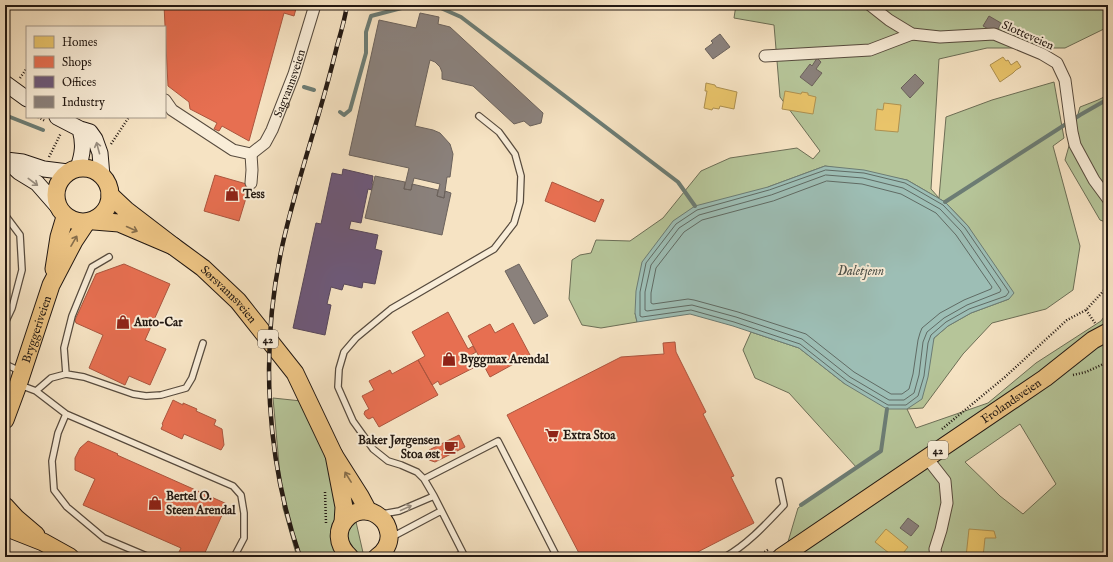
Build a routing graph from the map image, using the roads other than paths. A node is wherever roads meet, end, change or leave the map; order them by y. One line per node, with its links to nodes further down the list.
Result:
1 (315, 5): 11 (street, Sagvannsveien)
2 (870, 5): 3 (street, Slotteveien)
3 (912, 34): 4 (street, Slotteveien); 17 (street, Slotteveien)
4 (765, 56)
5 (11, 83): 6 (street)
6 (26, 98)
7 (166, 101): 11 (street)
8 (479, 116): 35 (lane)
9 (60, 123): 10 (street)
10 (80, 129): 13 (street); 14 (street, one-way to 10)
11 (251, 154): 15 (street)
12 (5, 159): 13 (street); 18 (street, one-way to 18)
13 (73, 170): 14 (main road); 18 (main road)
14 (102, 176): 16 (main road, 42)
15 (251, 183)
16 (110, 195): 20 (main road); 21 (main road, Sørsvannsveien / 42)
17 (1108, 199)
18 (62, 212): 20 (main road, 42); 23 (main road, Bryggeriveien)
19 (5, 215): 24 (lane)
20 (90, 222): 21 (main road, Sørsvannsveien / 42, one-way to 21); 23 (main road, Bryggeriveien, one-way to 20)
21 (173, 246): 33 (main road, Sørsvannsveien / 42)
22 (109, 257): 28 (lane)
23 (51, 285): 29 (main road, Bryggeriveien)
24 (5, 323)
25 (1104, 326): 34 (main road, Frolandsveien / 42)
26 (202, 343): 28 (lane)
27 (5, 364): 29 (lane)
28 (66, 374): 30 (lane)
29 (20, 378): 30 (lane); 32 (main road, Bryggeriveien)
30 (36, 391): 31 (lane)
31 (66, 414): 48 (lane); 49 (lane)
32 (5, 420)
33 (334, 455): 40 (main road, Sørsvannsveien / 42, one-way to 33); 41 (main road, Sørsvannsveien / 42)
34 (927, 458): 45 (main road, Frolandsveien / 42); 54 (street)
35 (424, 480): 37 (lane); 52 (lane)
36 (779, 480): 53 (lane)
37 (434, 496): 39 (lane); 40 (lane, one-way to 37)
38 (5, 506): 43 (main road)
39 (441, 511): 44 (lane); 46 (lane)
40 (372, 513): 41 (main road); 44 (main road, 42)
41 (343, 522): 50 (main road, 42)
42 (5, 527): 43 (main road)
43 (43, 542): 47 (main road)
44 (384, 551)
45 (775, 553)
46 (464, 555): 51 (lane)
47 (70, 557)
48 (149, 557)
49 (234, 557)
50 (350, 557)
51 (455, 557)
52 (557, 557)
53 (725, 557)
54 (936, 557)

